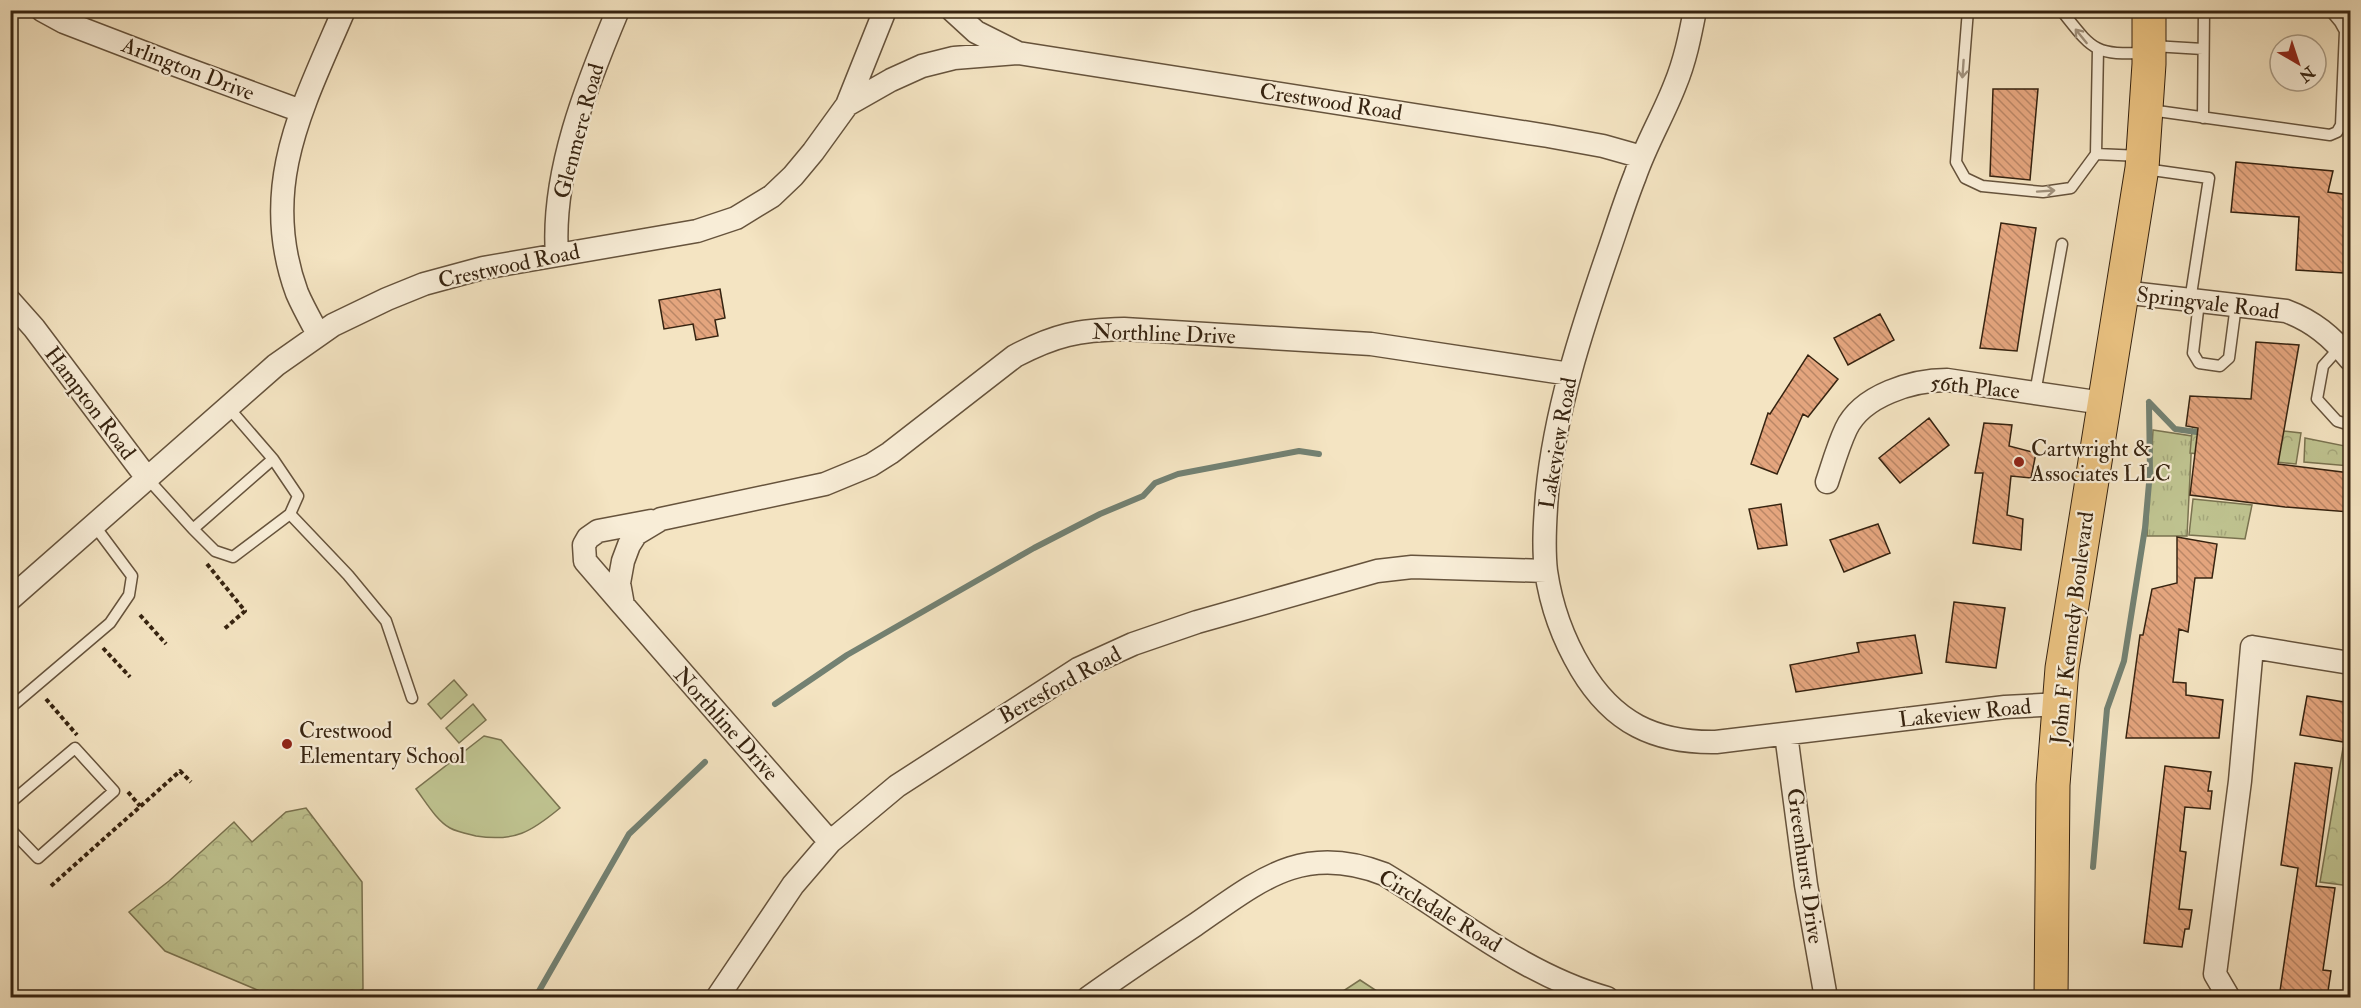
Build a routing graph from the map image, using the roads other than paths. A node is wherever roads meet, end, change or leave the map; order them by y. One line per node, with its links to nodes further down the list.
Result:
1 (42, 10): 18 (street, Arlington Drive)
2 (344, 10): 18 (street)
3 (618, 10): 24 (street, Glenmere Road)
4 (885, 10): 16 (street)
5 (952, 10): 15 (street, Crestwood Road)
6 (1695, 10): 21 (street, Lakeview Road)
7 (1968, 10): 20 (lane, one-way to 20)
8 (2061, 10): 12 (lane, one-way to 8)
9 (2149, 10): 14 (main road, John F Kennedy Boulevard)
10 (2204, 10): 13 (lane)
11 (2330, 10): 19 (lane)
12 (2098, 49): 14 (lane); 20 (lane)
13 (2204, 49): 14 (lane); 19 (lane)
14 (2150, 50): 17 (main road, John F Kennedy Boulevard)
15 (1018, 53): 16 (street, Crestwood Road); 21 (street, Crestwood Road)
16 (847, 105): 24 (street, Crestwood Road)
17 (2147, 110): 19 (lane); 22 (main road, John F Kennedy Boulevard)
18 (302, 111): 29 (street)
19 (2203, 118)
20 (2096, 154): 22 (lane)
21 (1642, 157): 31 (street, Lakeview Road)
22 (2142, 162): 25 (main road, John F Kennedy Boulevard); 27 (lane)
23 (2062, 244): 32 (lane)
24 (557, 255): 29 (street, Crestwood Road)
25 (2122, 292): 27 (street, Springvale Road); 33 (main road, John F Kennedy Boulevard)
26 (10, 301): 37 (street, Hampton Road)
27 (2194, 301): 28 (street, Springvale Road); 28 (lane)
28 (2236, 305): 30 (street, Springvale Road)
29 (318, 334): 34 (street, Crestwood Road)
30 (2346, 353): 35 (lane)
31 (1570, 374): 40 (street, Northline Drive); 43 (street, Lakeview Road)
32 (2035, 393): 33 (street, 56th Place); 38 (street, 56th Place)
33 (2103, 403): 48 (main road, John F Kennedy Boulevard)
34 (228, 407): 36 (lane); 37 (street, Crestwood Road)
35 (2350, 425)
36 (273, 459): 39 (lane); 42 (lane)
37 (147, 478): 41 (street, Crestwood Road); 42 (lane)
38 (1827, 482)
39 (290, 514): 42 (lane); 47 (lane)
40 (661, 519): 45 (street, Northline Drive); 45 (street, Northline Drive)
41 (94, 525): 44 (street, Crestwood Road); 49 (lane)
42 (194, 530)
43 (1546, 571): 50 (street, Lakeview Road); 53 (street, Beresford Road)
44 (10, 599)
45 (622, 605): 53 (street, Northline Drive)
46 (2350, 663): 54 (street)
47 (412, 698)
48 (2060, 704): 50 (street, Lakeview Road); 59 (main road, John F Kennedy Boulevard)
49 (10, 708)
50 (1786, 734): 55 (street, Greenhurst Drive)
51 (10, 803): 52 (lane)
52 (10, 829)
53 (830, 842): 56 (street, Beresford Road)
54 (2215, 974): 60 (street); 61 (street)
55 (1820, 997)
56 (717, 998)
57 (1088, 998): 58 (street, Circledale Road)
58 (1607, 998)
59 (2051, 998)
60 (2213, 998)
61 (2229, 998)

